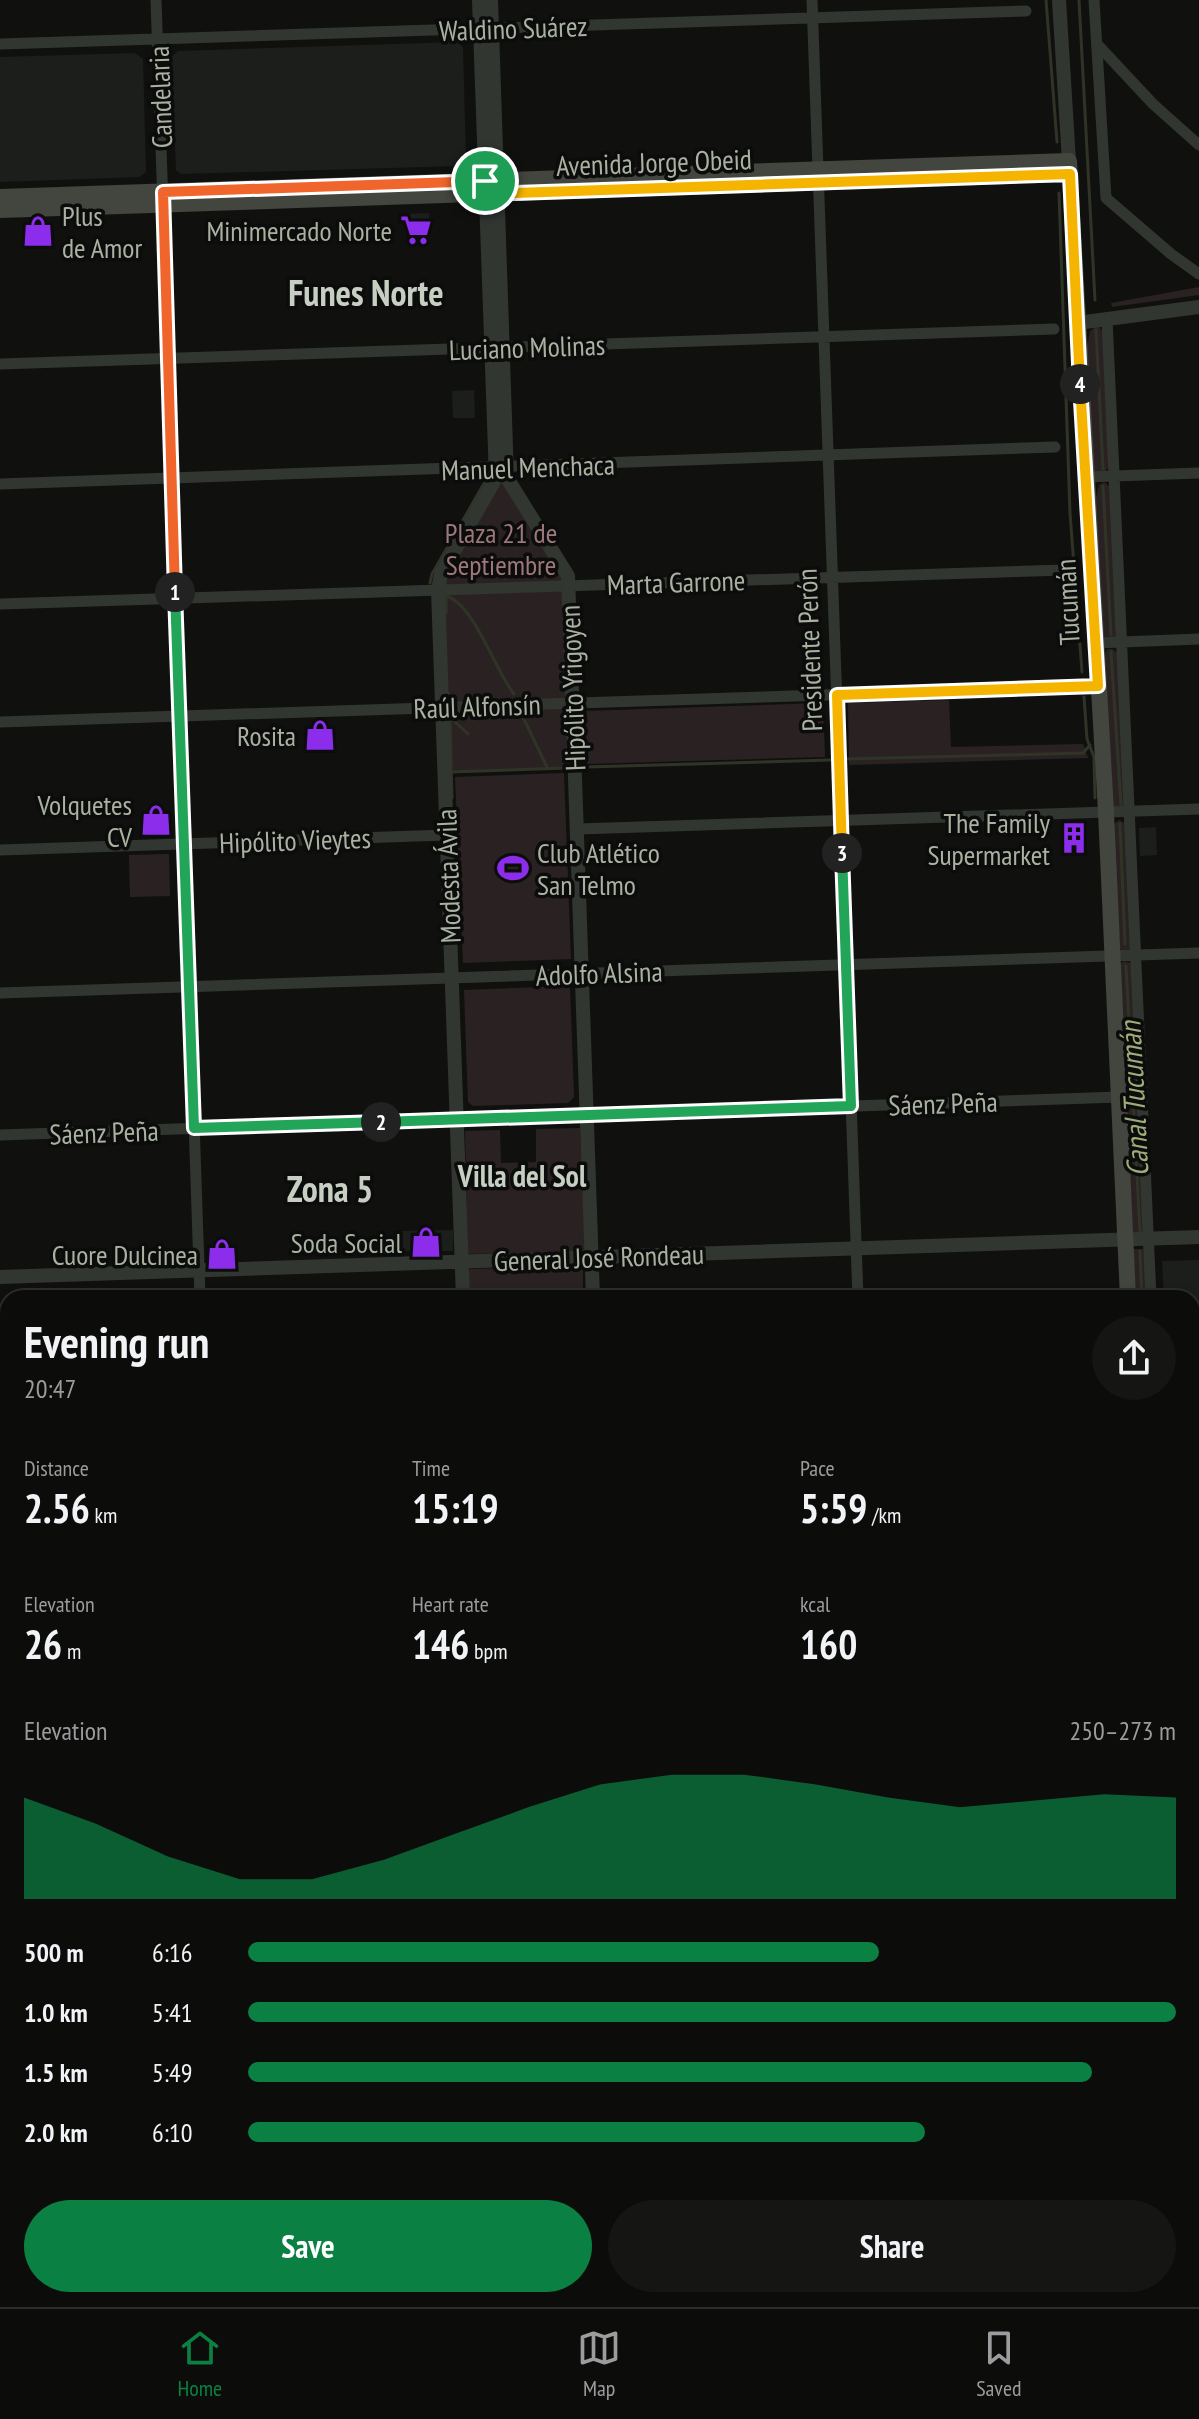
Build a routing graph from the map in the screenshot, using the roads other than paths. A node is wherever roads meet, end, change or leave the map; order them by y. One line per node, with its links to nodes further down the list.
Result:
1 (156, 0): 10 (street, Candelaria)
2 (479, 0): 9 (street, Hipólito Yrigoyen)
3 (491, 0): 9 (street, Hipólito Yrigoyen)
4 (812, 0): 8 (street, Presidente Perón)
5 (1059, 0): 14 (street, Tucumán)
6 (1094, 0): 11 (street)
7 (1026, 11): 8 (street, Waldino Suárez)
8 (813, 18): 9 (street, Waldino Suárez); 15 (street, Presidente Perón)
9 (486, 29): 10 (street, Waldino Suárez); 16 (street, Hipólito Yrigoyen)
10 (157, 39): 12 (street, Waldino Suárez); 18 (street, Candelaria)
11 (1096, 43): 13 (street); 20 (street)
12 (0, 44)
13 (1199, 145)
14 (1070, 168): 15 (main road, Avenida Jorge Obeid); 23 (main road, Tucumán)
15 (818, 176): 16 (main road, Avenida Jorge Obeid); 25 (street, Presidente Perón)
16 (491, 187): 18 (main road, Avenida Jorge Obeid); 26 (street, Hipólito Yrigoyen)
17 (0, 197): 18 (main road, Avenida Jorge Obeid)
18 (163, 198): 19 (main road, Avenida Jorge Obeid); 27 (street, Candelaria)
19 (0, 210)
20 (1199, 274)
21 (1199, 307): 22 (street)
22 (1107, 319): 23 (street); 33 (street, Tucumán)
23 (1077, 323): 34 (main road, Tucumán)
24 (1054, 329): 25 (street, Luciano Molinas)
25 (824, 337): 26 (street, Luciano Molinas); 30 (street, Presidente Perón)
26 (497, 348): 27 (street, Luciano Molinas); 31 (street, Hipólito Yrigoyen)
27 (168, 359): 28 (street, Luciano Molinas); 35 (street, Candelaria)
28 (0, 364)
29 (1055, 447): 30 (street, Manuel Menchaca)
30 (828, 456): 31 (street, Manuel Menchaca); 38 (street, Presidente Perón)
31 (501, 468): 35 (street, Manuel Menchaca); 39 (street, Hipólito Yrigoyen); 40 (street, Modesta Ávila)
32 (1199, 473): 33 (street)
33 (1114, 476): 34 (street); 44 (street, Tucumán)
34 (1086, 477): 45 (main road, Tucumán)
35 (171, 478): 36 (street, Manuel Menchaca); 41 (street, Candelaria)
36 (0, 484)
37 (1065, 570): 38 (street, Marta Garrone)
38 (832, 577): 39 (street, Marta Garrone); 47 (street, Presidente Perón)
39 (568, 585): 40 (street, Marta Garrone); 48 (street, Hipólito Yrigoyen)
40 (438, 590): 41 (street, Marta Garrone); 49 (street, Modesta Ávila)
41 (175, 598): 42 (street, Marta Garrone); 50 (street, Candelaria)
42 (0, 604)
43 (1199, 639): 44 (street)
44 (1121, 642): 45 (street); 54 (street, Tucumán)
45 (1096, 643): 46 (main road, Tucumán)
46 (1098, 686): 47 (street, Raúl Alfonsín); 53 (main road, Tucumán)
47 (837, 695): 48 (street, Raúl Alfonsín); 55 (street, Presidente Perón)
48 (573, 703): 49 (street, Raúl Alfonsín); 56 (street, Hipólito Yrigoyen)
49 (442, 708): 50 (street, Raúl Alfonsín); 57 (street, Modesta Ávila)
50 (179, 716): 51 (street, Raúl Alfonsín); 58 (street, Candelaria)
51 (0, 722)
52 (1199, 809): 54 (street)
53 (1106, 812): 54 (street); 55 (street); 62 (main road, Tucumán)
54 (1128, 812): 61 (street, Tucumán)
55 (841, 821): 56 (street); 63 (street, Presidente Perón)
56 (578, 829): 64 (street, Hipólito Yrigoyen)
57 (446, 835): 58 (street, Hipólito Vieytes); 65 (street, Modesta Ávila)
58 (184, 844): 59 (street, Hipólito Vieytes); 66 (street, Candelaria)
59 (0, 850)
60 (1199, 953): 61 (street, Adolfo Alsina)
61 (1137, 956): 62 (street, Adolfo Alsina); 75 (street, Tucumán)
62 (1113, 957): 63 (street, Adolfo Alsina); 68 (main road, Tucumán)
63 (846, 965): 64 (street, Adolfo Alsina); 69 (street, Presidente Perón)
64 (583, 973): 65 (street, Adolfo Alsina); 70 (street, Hipólito Yrigoyen)
65 (451, 978): 66 (street, Adolfo Alsina); 71 (street, Modesta Ávila)
66 (189, 987): 67 (street, Adolfo Alsina); 72 (street, Candelaria)
67 (0, 993)
68 (1119, 1097): 69 (street, Sáenz Peña); 76 (main road, Tucumán)
69 (851, 1106): 70 (street, Sáenz Peña); 77 (street, Presidente Perón)
70 (588, 1115): 71 (street, Sáenz Peña); 78 (street, Hipólito Yrigoyen)
71 (456, 1119): 72 (street, Sáenz Peña); 79 (street, Modesta Ávila)
72 (194, 1128): 73 (street, Sáenz Peña); 80 (street, Candelaria)
73 (0, 1135)
74 (1199, 1237): 75 (street, General José Rondeau)
75 (1149, 1239): 76 (street, General José Rondeau); 87 (street, Tucumán)
76 (1125, 1240): 77 (street, General José Rondeau); 86 (main road, Tucumán)
77 (857, 1248): 78 (street, General José Rondeau); 85 (street, Presidente Perón)
78 (593, 1257): 79 (street, General José Rondeau); 84 (street, Hipólito Yrigoyen)
79 (461, 1261): 80 (street, General José Rondeau); 83 (street, Modesta Ávila)
80 (199, 1270): 81 (street, General José Rondeau); 82 (street, Candelaria)
81 (0, 1277)
82 (200, 1290)
83 (463, 1290)
84 (593, 1290)
85 (858, 1290)
86 (1128, 1290)
87 (1151, 1290)

